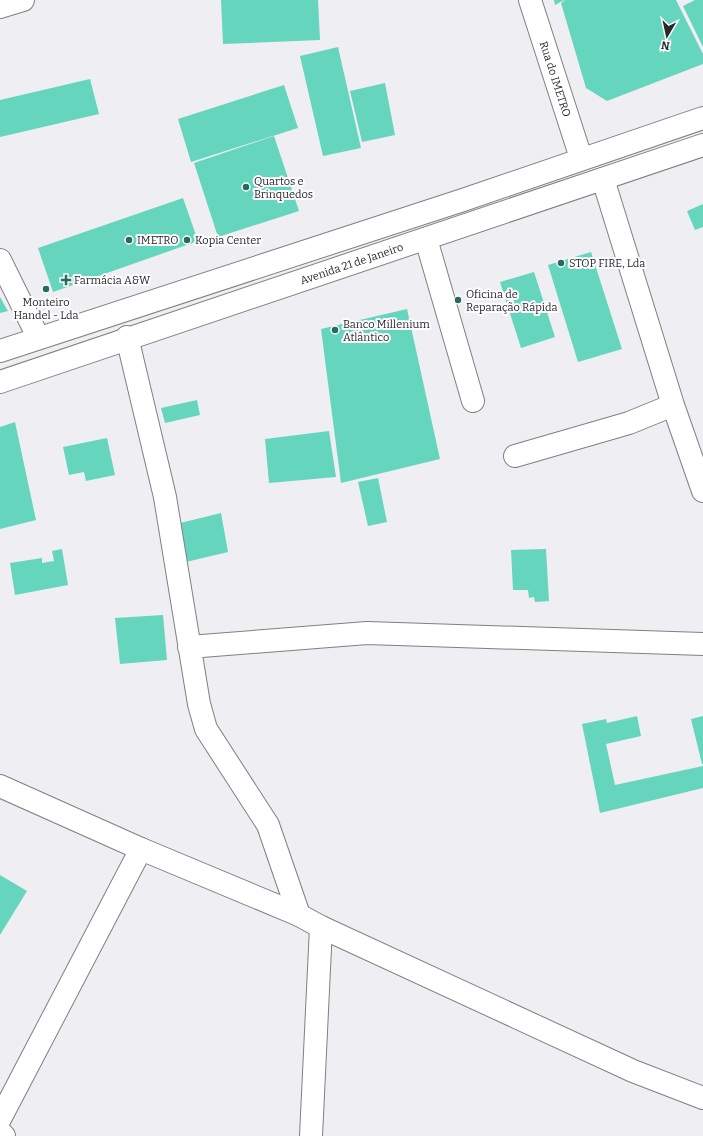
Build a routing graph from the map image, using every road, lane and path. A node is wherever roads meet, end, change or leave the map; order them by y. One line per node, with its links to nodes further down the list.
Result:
1 (23, 0): 3 (main road)
2 (530, 0): 6 (main road, Rua do IMETRO)
3 (0, 8)
4 (703, 118): 6 (main road)
5 (703, 145): 7 (main road, Avenida 21 de Janeiro)
6 (581, 158): 10 (main road)
7 (603, 179): 8 (main road, Avenida 21 de Janeiro); 15 (main road)
8 (426, 239): 11 (main road, Avenida 21 de Janeiro); 14 (main road)
9 (0, 260): 10 (main road)
10 (38, 337): 12 (main road)
11 (127, 337): 13 (main road, Avenida 21 de Janeiro); 19 (main road)
12 (0, 351)
13 (0, 382)
14 (473, 401)
15 (673, 405): 16 (main road); 17 (main road)
16 (515, 456)
17 (703, 491)
18 (703, 644): 19 (main road)
19 (189, 647): 22 (main road)
20 (0, 786): 21 (main road)
21 (140, 849): 22 (main road); 25 (main road)
22 (299, 916): 23 (main road)
23 (321, 927): 24 (main road); 28 (main road)
24 (703, 1098)
25 (0, 1119)
26 (0, 1132): 27 (main road)
27 (4, 1136)
28 (311, 1136)

